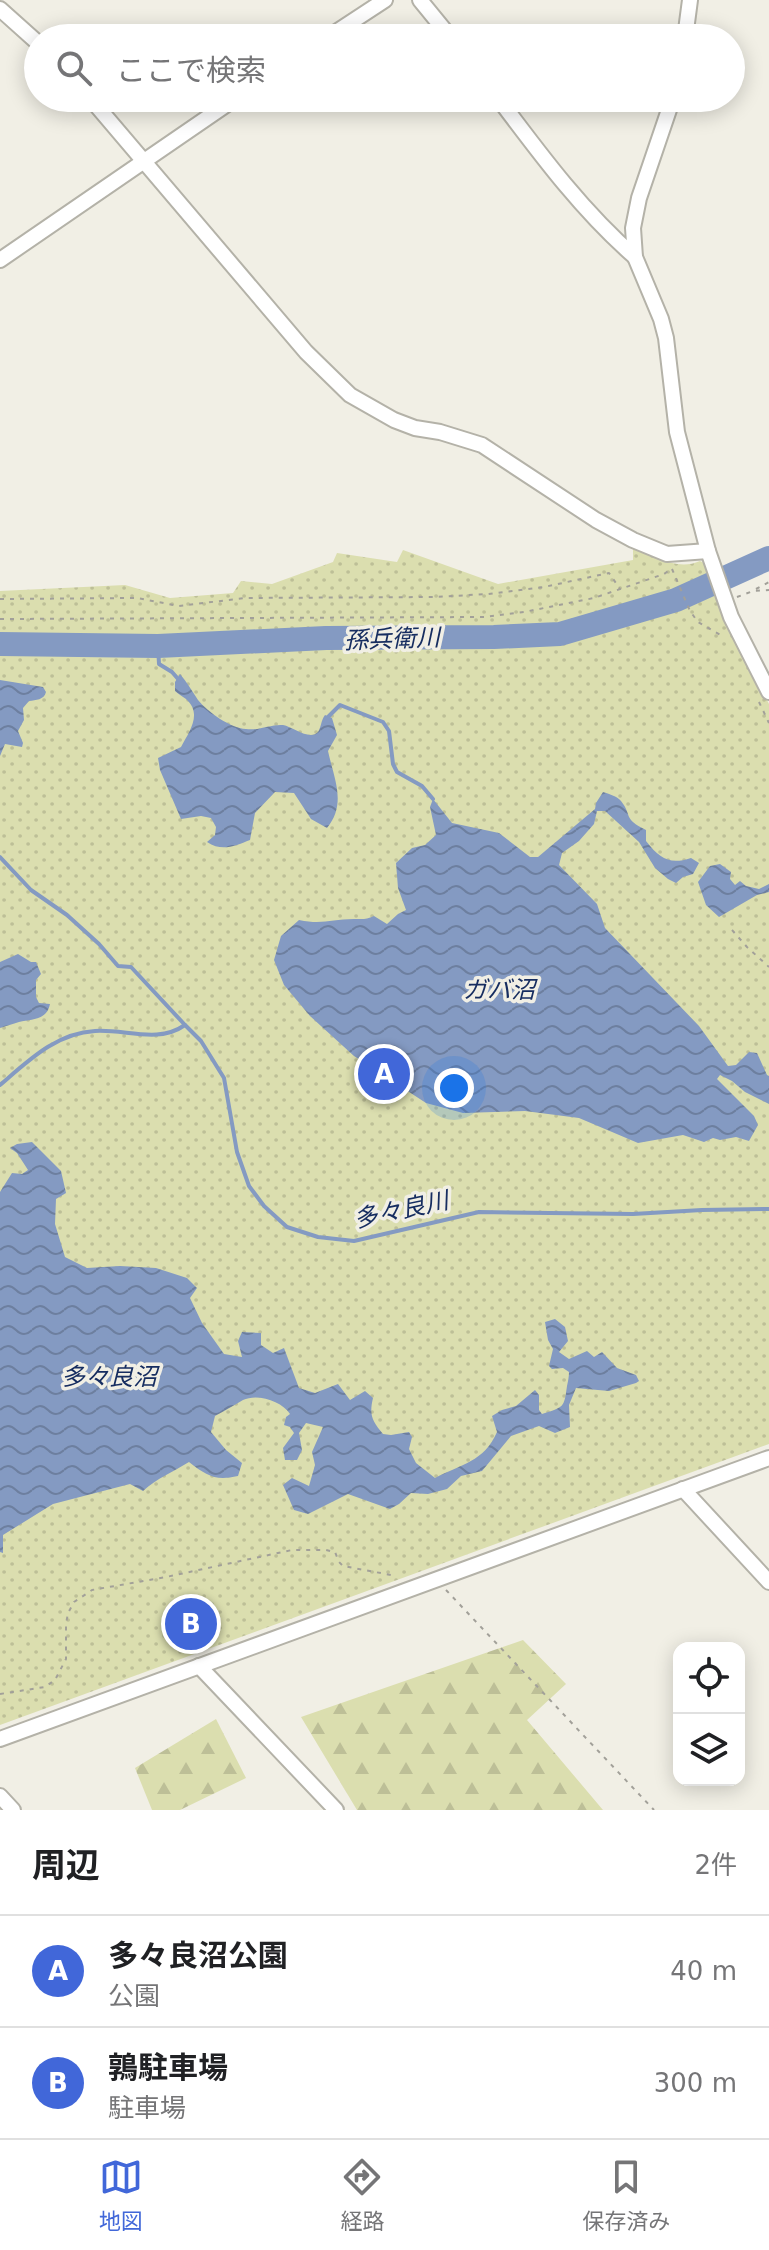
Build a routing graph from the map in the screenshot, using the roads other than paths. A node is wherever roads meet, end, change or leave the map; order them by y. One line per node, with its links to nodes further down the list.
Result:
1 (385, 0): 5 (street)
2 (420, 0): 6 (street)
3 (690, 0): 7 (street)
4 (0, 9): 8 (street)
5 (348, 24)
6 (440, 24)
7 (687, 24)
8 (24, 30)
9 (102, 112): 13 (street)
10 (216, 112): 13 (street)
11 (509, 112): 14 (street)
12 (668, 112): 14 (street)
13 (146, 161): 15 (street); 16 (street)
14 (635, 257): 16 (street)
15 (0, 260)
16 (709, 556): 17 (street)
17 (762, 694)
18 (769, 1458): 19 (street)
19 (683, 1489): 20 (street); 21 (street)
20 (769, 1582)
21 (199, 1666): 22 (street); 25 (street)
22 (0, 1739)
23 (0, 1796): 24 (street)
24 (13, 1810)
25 (336, 1810)

